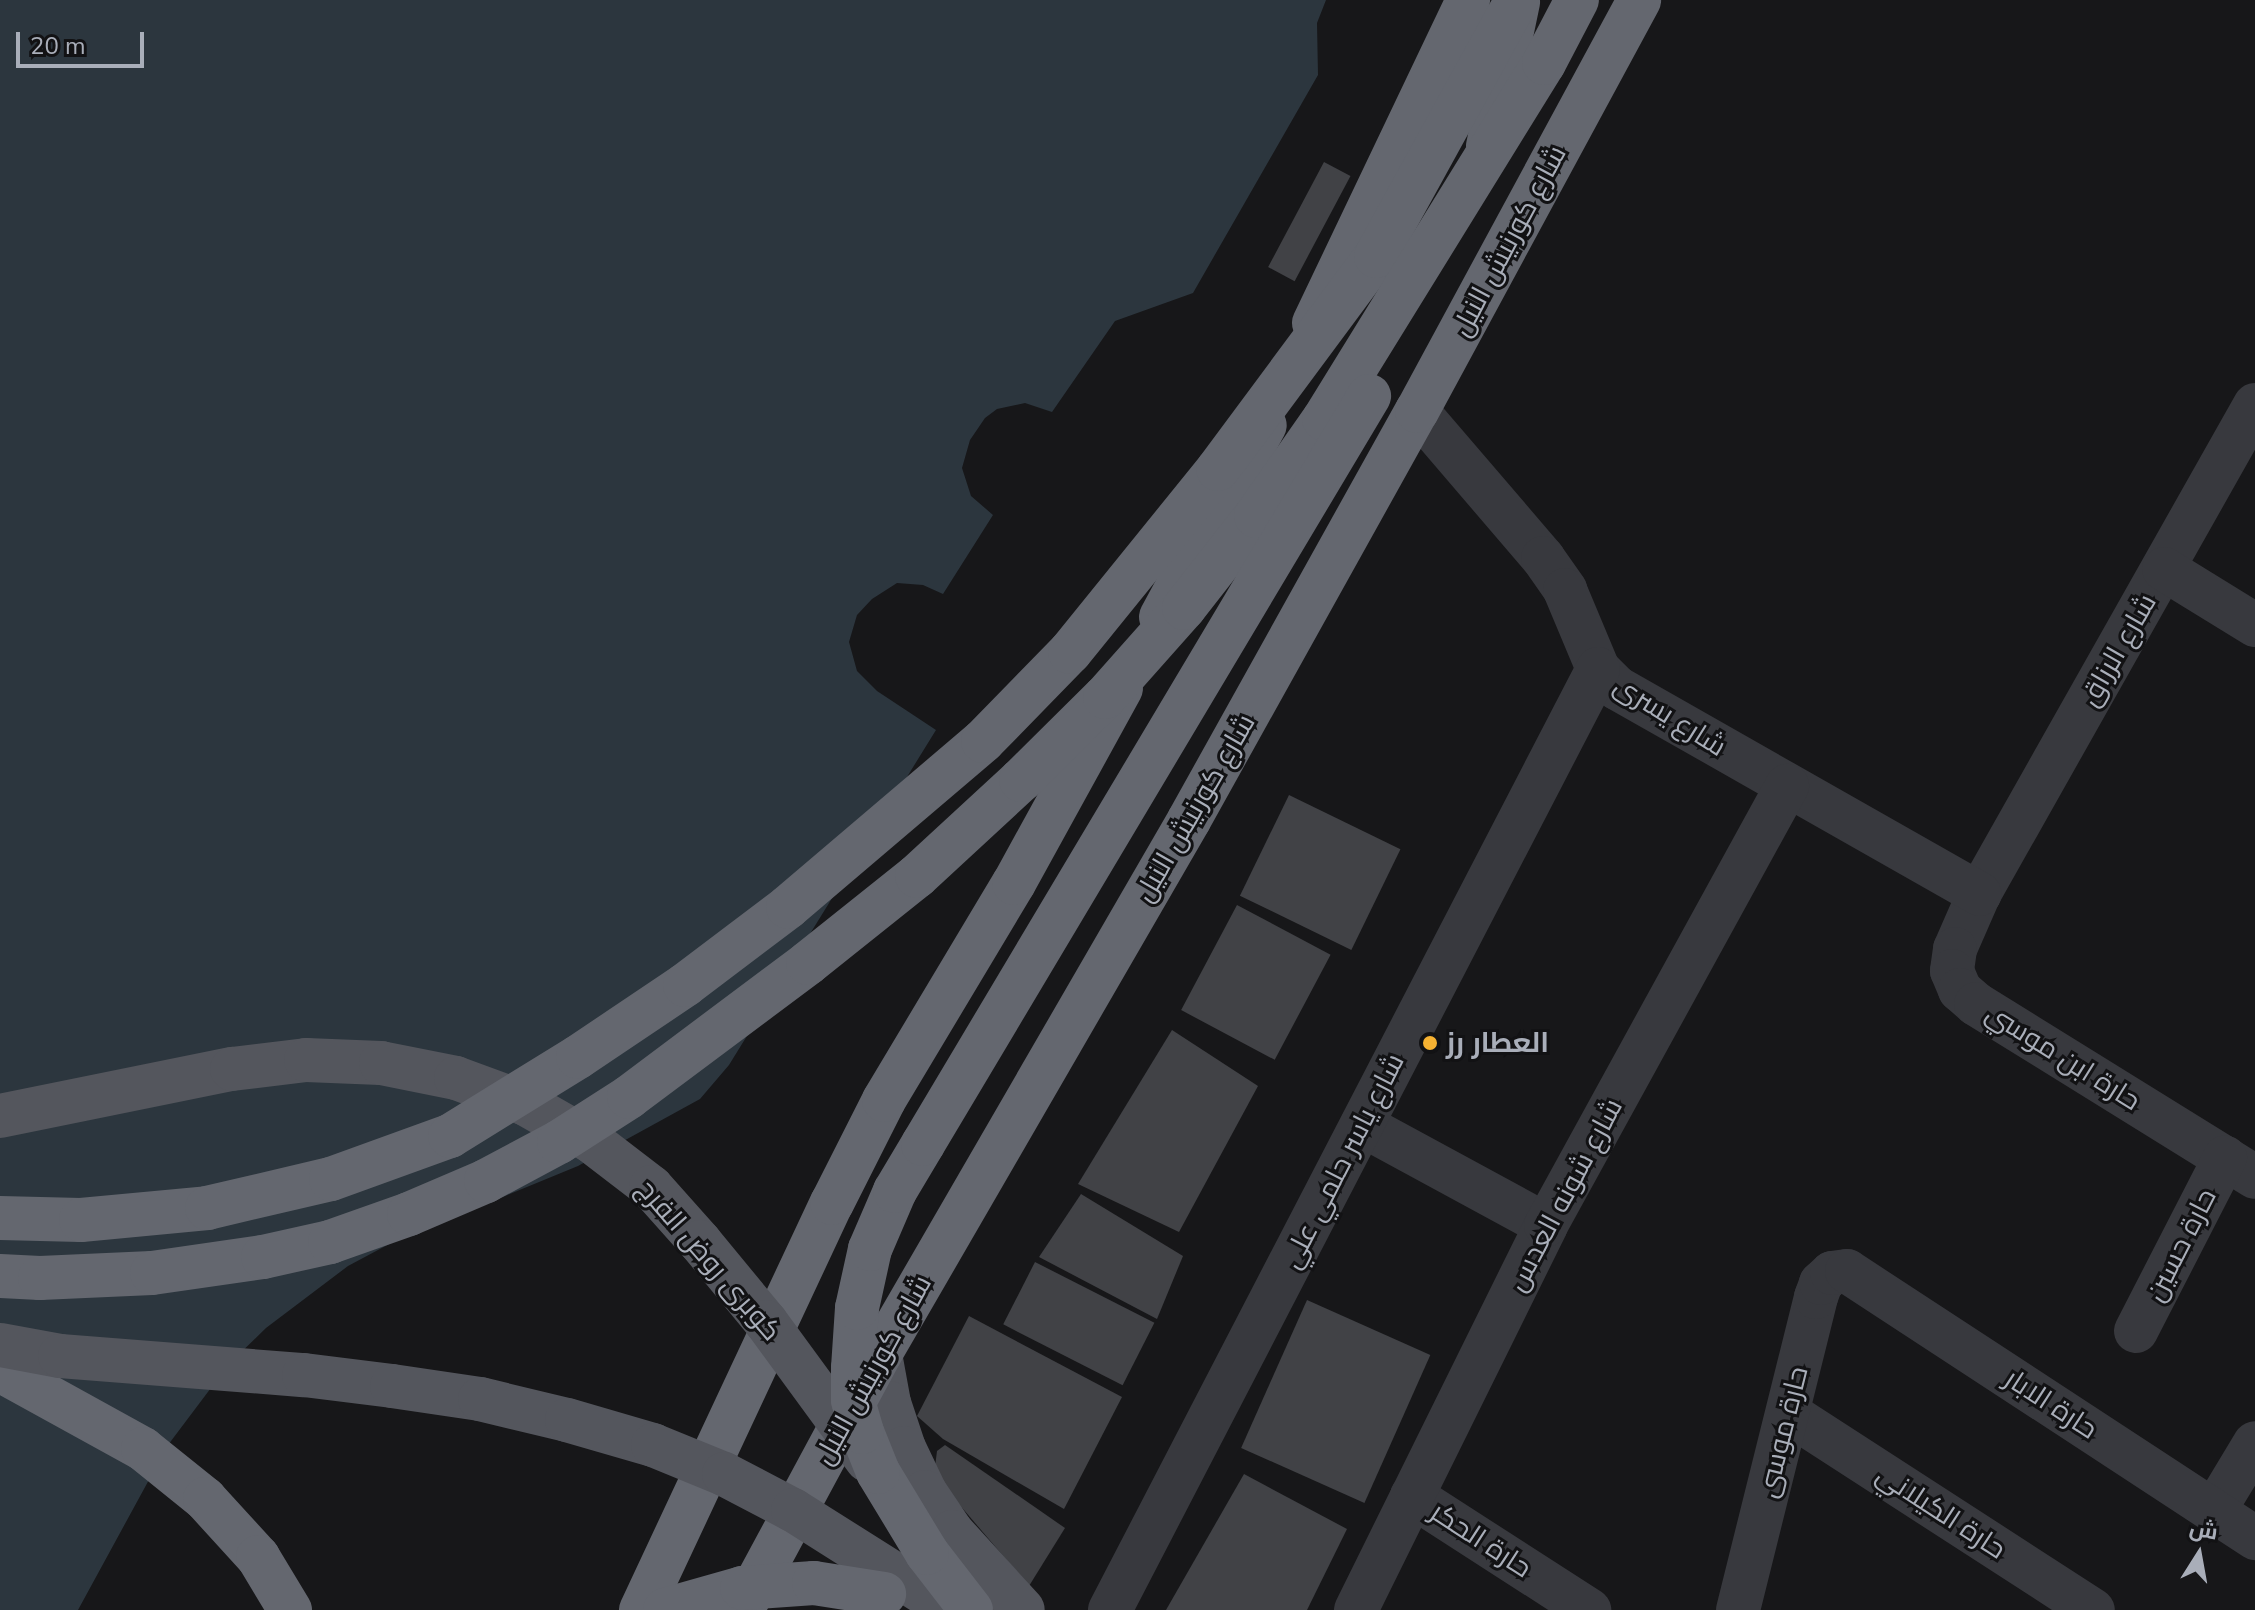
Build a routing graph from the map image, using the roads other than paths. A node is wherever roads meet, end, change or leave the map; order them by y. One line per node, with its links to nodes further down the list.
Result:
1 (1468, 0): 29 (highway)
2 (1518, 0): 15 (highway, bridge); 34 (highway, bridge)
3 (1577, 0): 18 (highway, bridge)
4 (1639, 0): 6 (highway, شارع كورنيش النيل)
5 (2255, 405): 7 (street, شارع الرزاق)
6 (1417, 411): 9 (street, شارع يسرى); 21 (highway, شارع كورنيش النيل)
7 (2164, 569): 8 (street); 11 (street, شارع الرزاق)
8 (2255, 625)
9 (1598, 669): 10 (street, شارع يسرى); 13 (street, شارع ياسر حلمي علي)
10 (1787, 786): 11 (street, شارع يسرى); 16 (street, شارع شونه العدس)
11 (1979, 894): 14 (street, حارة ابن موسي)
12 (0, 1116): 35 (main road, كوبرى روض الفرج, bridge)
13 (1362, 1125): 16 (street); 37 (street, شارع ياسر حلمي علي)
14 (2240, 1167): 19 (street, حارة حسين)
15 (0, 1218)
16 (1546, 1225): 25 (street, شارع شونه العدس)
17 (1847, 1271): 23 (street, حارة موسى); 26 (street, حارة الابار)
18 (0, 1276)
19 (2136, 1331)
20 (0, 1345): 33 (main road, bridge)
21 (880, 1354): 31 (highway, شارع كورنيش النيل); 36 (main road)
22 (0, 1370): 28 (highway)
23 (1788, 1413): 40 (street, حارة موسى); 41 (street, حارة الكيلاني)
24 (2255, 1443): 26 (street)
25 (1412, 1496): 38 (street, شارع شونه العدس); 39 (street, حارة الحكر)
26 (2214, 1511): 27 (street, حارة الابار)
27 (2255, 1538)
28 (290, 1610)
29 (641, 1610)
30 (665, 1610): 32 (highway, bridge)
31 (742, 1610)
32 (930, 1610)
33 (951, 1610)
34 (971, 1610)
35 (984, 1610)
36 (1023, 1610)
37 (1110, 1610)
38 (1356, 1610)
39 (1589, 1610)
40 (1738, 1610)
41 (2093, 1610)

